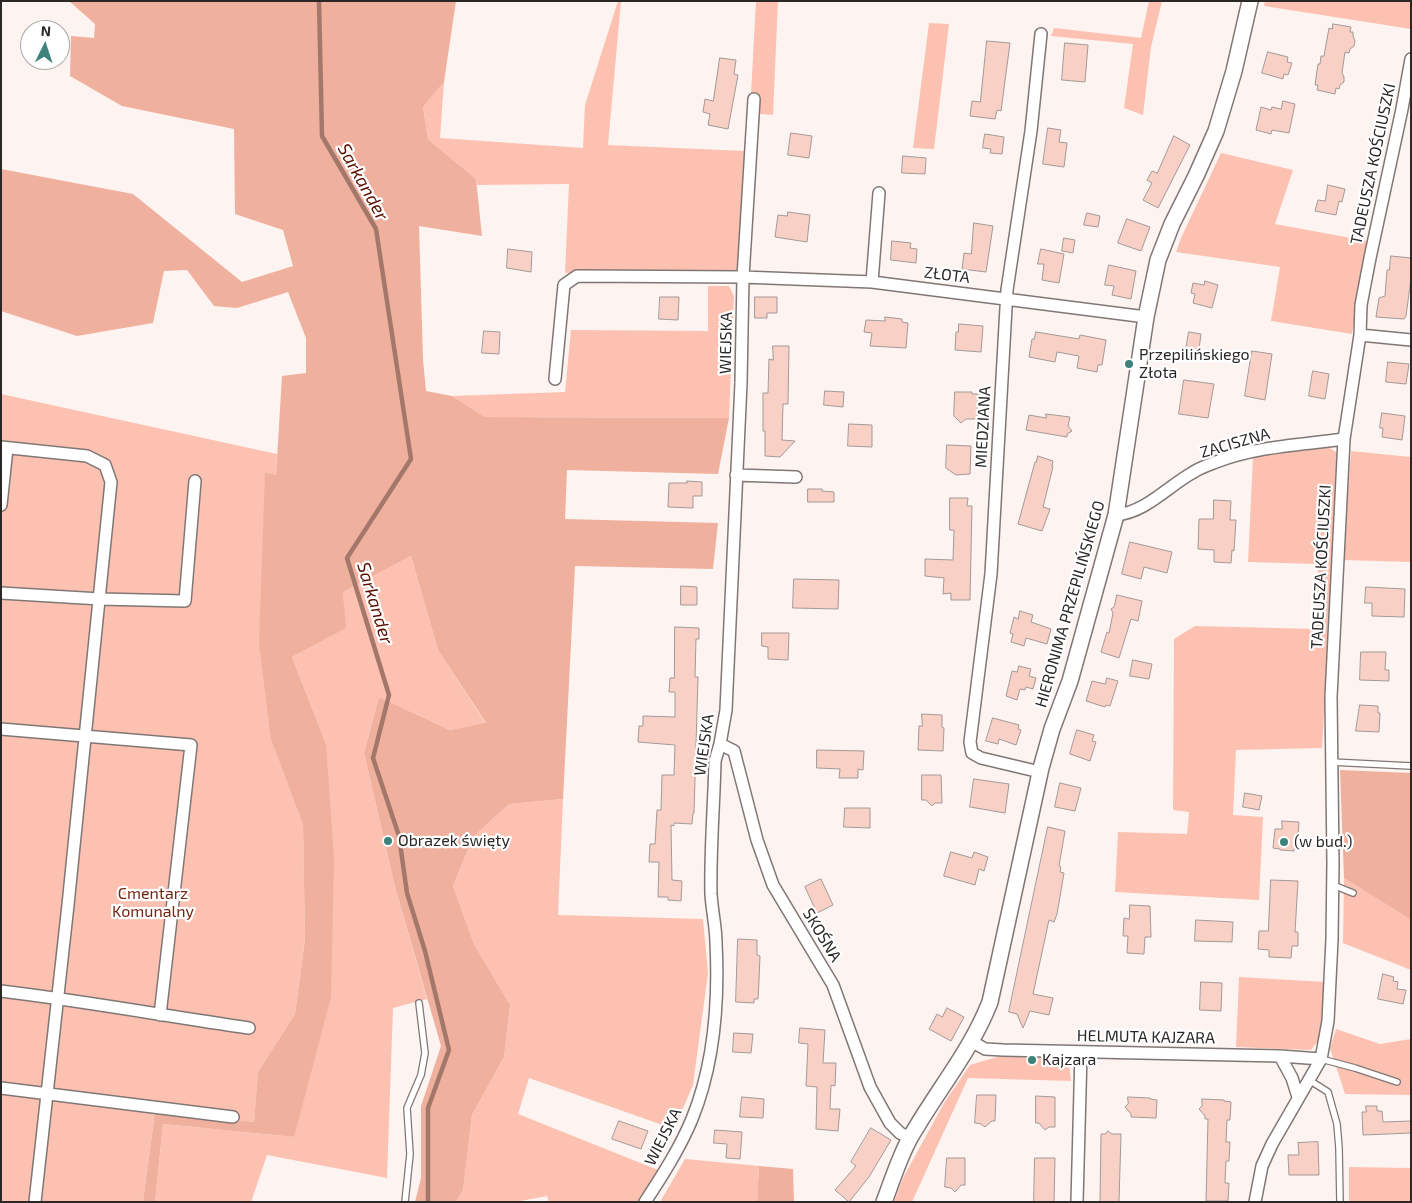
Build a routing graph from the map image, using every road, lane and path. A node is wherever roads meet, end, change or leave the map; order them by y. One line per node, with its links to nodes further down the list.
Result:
1 (1250, 1): 9 (street, HIERONIMA PRZEPILIŃSKIEGO)
2 (1041, 34): 8 (street, MIEDZIANA)
3 (1411, 59): 10 (street, TADEUSZA KOŚCIUSZKI)
4 (754, 99): 6 (street, WIEJSKA)
5 (879, 193): 7 (street)
6 (743, 278): 7 (street, ZŁOTA); 12 (street); 15 (street, WIEJSKA)
7 (872, 282): 8 (street, ZŁOTA)
8 (1007, 298): 9 (street, ZŁOTA); 27 (street, MIEDZIANA)
9 (1146, 317): 19 (street, HIERONIMA PRZEPILIŃSKIEGO)
10 (1360, 336): 11 (street); 13 (street, TADEUSZA KOŚCIUSZKI)
11 (1411, 340)
12 (555, 379)
13 (1344, 440): 19 (street, ZACISZNA); 25 (street, TADEUSZA KOŚCIUSZKI)
14 (4, 447): 18 (street); 21 (street)
15 (736, 475): 16 (street); 24 (street, WIEJSKA)
16 (796, 477)
17 (195, 481): 21 (street)
18 (1, 505)
19 (1116, 515): 27 (street, HIERONIMA PRZEPILIŃSKIEGO)
20 (1, 593): 21 (street)
21 (100, 599): 23 (street)
22 (1, 730): 23 (street)
23 (86, 736): 31 (street); 33 (street)
24 (720, 744): 45 (street, SKOŚNA); 48 (street, WIEJSKA)
25 (1331, 762): 26 (lane); 28 (street, TADEUSZA KOŚCIUSZKI)
26 (1411, 766)
27 (1040, 772): 35 (street, HIERONIMA PRZEPILIŃSKIEGO)
28 (1333, 885): 29 (lane); 38 (street, TADEUSZA KOŚCIUSZKI)
29 (1354, 894)
30 (1, 991): 31 (street)
31 (58, 998): 33 (street); 42 (street)
32 (419, 1004): 47 (lane)
33 (160, 1015): 34 (street)
34 (249, 1028)
35 (971, 1041): 36 (street, HELMUTA KAJZARA); 45 (street, HIERONIMA PRZEPILIŃSKIEGO)
36 (1081, 1053): 37 (street, HELMUTA KAJZARA); 50 (street)
37 (1280, 1056): 38 (street, HELMUTA KAJZARA); 43 (street)
38 (1321, 1060): 39 (street, TADEUSZA KOŚCIUSZKI); 40 (lane)
39 (1309, 1080): 43 (street, TADEUSZA KOŚCIUSZKI); 52 (lane)
40 (1397, 1082)
41 (1, 1088): 42 (street)
42 (47, 1094): 44 (street); 46 (street)
43 (1298, 1097): 51 (street, TADEUSZA KOŚCIUSZKI)
44 (233, 1117)
45 (910, 1138): 49 (street, HIERONIMA PRZEPILIŃSKIEGO)
46 (35, 1202)
47 (405, 1202)
48 (645, 1202)
49 (884, 1202)
50 (1077, 1202)
51 (1255, 1202)
52 (1340, 1202)

